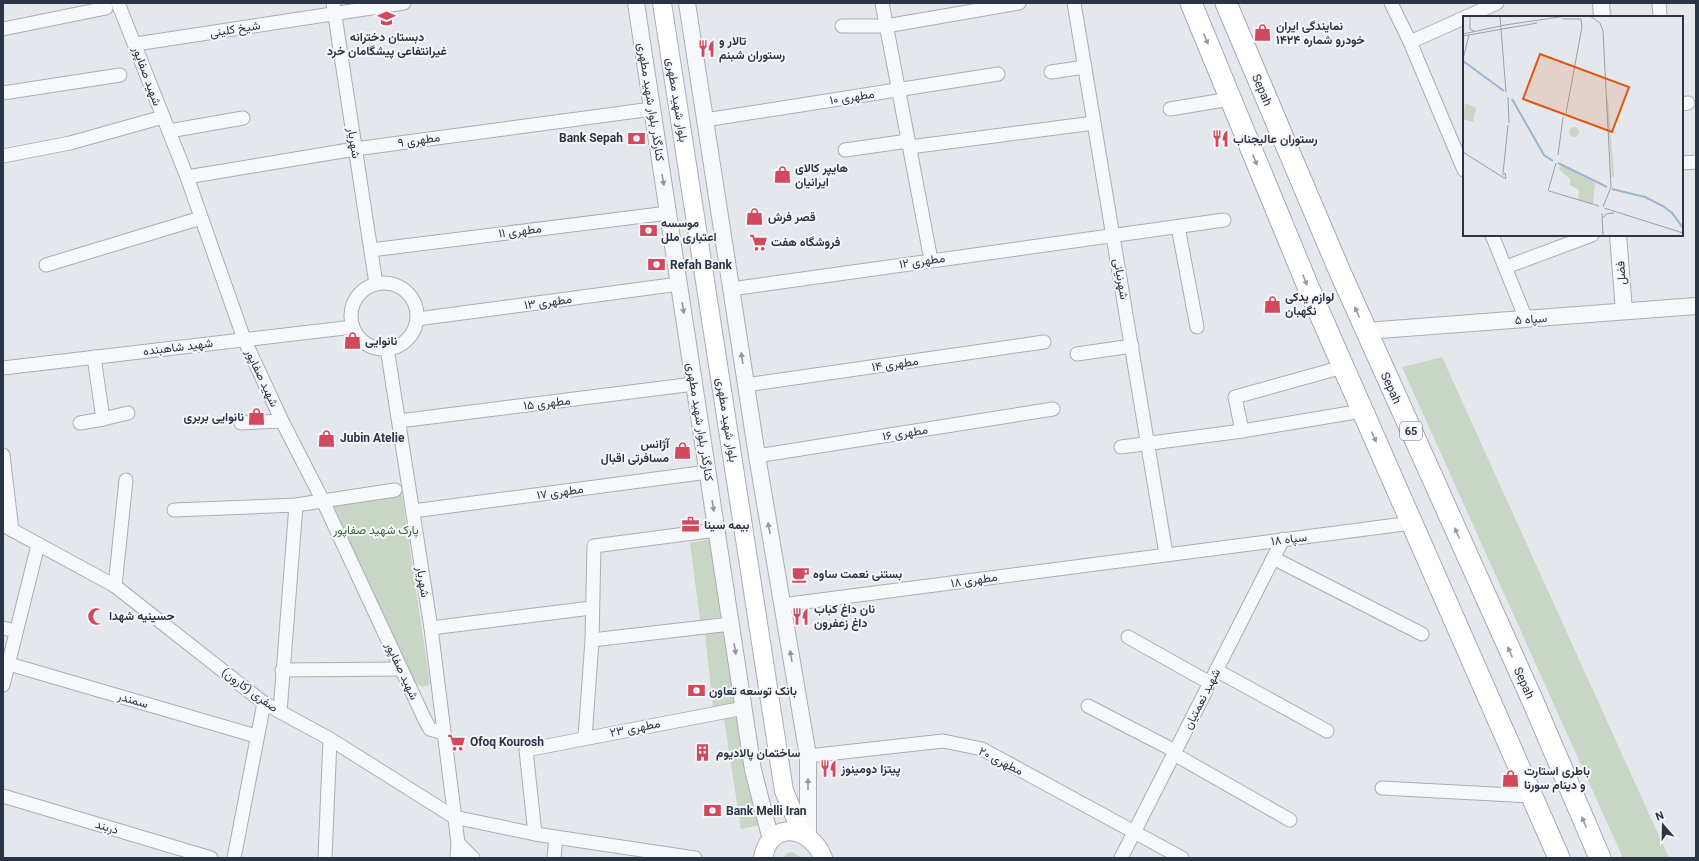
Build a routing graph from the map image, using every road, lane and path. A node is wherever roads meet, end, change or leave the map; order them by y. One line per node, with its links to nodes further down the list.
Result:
1 (404, 3): 14 (street, شیخ کلینی)
2 (636, 3): 30 (street, کنارگذر بلوار شهید مطهری)
3 (662, 3): 133 (main road, بلوار شهید مطهری)
4 (687, 3): 34 (street)
5 (882, 3): 19 (street)
6 (1019, 3): 19 (street)
7 (1074, 3): 23 (street, شهرنیانی)
8 (1191, 3): 29 (main road, one-way to 29)
9 (1226, 3): 67 (main road, Sepah / 65, one-way to 9)
10 (1390, 3): 21 (street)
11 (1497, 3): 15 (street)
12 (1601, 3): 16 (street)
13 (112, 6): 20 (street); 22 (street, شهید صفاپور)
14 (333, 8): 22 (street, شیخ کلینی); 38 (street, شهریار)
15 (1467, 16)
16 (1602, 16)
17 (1463, 18): 21 (street)
18 (842, 26): 19 (street)
19 (886, 26): 27 (street)
20 (3, 29)
21 (1410, 42): 40 (street)
22 (136, 44): 32 (street, شهید صفاپور)
23 (1085, 67): 24 (street); 35 (street, شهرنیانی)
24 (1051, 72)
25 (998, 74): 27 (street, مطهری ۱۰)
26 (120, 76): 28 (street)
27 (899, 89): 34 (street, مطهری ۱۰); 37 (street)
28 (3, 93)
29 (1230, 99): 31 (street); 74 (main road, one-way to 74)
30 (652, 109): 38 (street, مطهری ۹); 46 (street, کنارگذر بلوار شهید مطهری, one-way to 46)
31 (1170, 109)
32 (163, 117): 36 (street, شهید صفاپور); 41 (street)
33 (243, 118): 36 (street)
34 (705, 120): 60 (street)
35 (1094, 123): 37 (street); 50 (street, شهرنیانی)
36 (169, 130): 45 (street, شهید صفاپور)
37 (909, 144): 39 (street); 55 (street)
38 (355, 149): 45 (street, مطهری ۹); 54 (street, شهریار)
39 (845, 150)
40 (1460, 151): 44 (street)
41 (3, 156)
42 (1696, 162): 43 (street)
43 (1683, 163)
44 (1463, 165)
45 (187, 177): 47 (street, شهید صفاپور)
46 (668, 213): 54 (street, مطهری ۱۱); 59 (street, کنارگذر بلوار شهید مطهری)
47 (202, 218): 56 (street); 68 (street, شهید صفاپور)
48 (1224, 220): 49 (street, مطهری ۱۲)
49 (1178, 227): 50 (street, مطهری ۱۲); 66 (street)
50 (1113, 235): 55 (street, مطهری ۱۲); 70 (street, شهرنیانی)
51 (1492, 236): 57 (street)
52 (1589, 236): 57 (street)
53 (1618, 236): 62 (street, فضل)
54 (371, 250): 58 (street, شهریار)
55 (931, 260): 60 (street, مطهری ۱۲)
56 (46, 265)
57 (1506, 267): 64 (street)
58 (376, 284): 63 (street); 65 (street)
59 (679, 284): 63 (street, مطهری ۱۳); 76 (street, کنارگذر بلوار شهید مطهری, one-way to 76)
60 (731, 289): 77 (street, one-way to 60)
61 (1696, 306): 62 (street, سپاه ۵)
62 (1624, 311): 64 (street, سپاه ۵)
63 (417, 319): 71 (street)
64 (1526, 319): 67 (street, سپاه ۵)
65 (353, 327): 68 (street, شهید شاهبنده); 71 (street)
66 (1197, 327)
67 (1366, 331): 156 (main road, Sepah / 65, one-way to 67)
68 (244, 339): 73 (street, شهید شاهبنده); 82 (street, شهید صفاپور)
69 (1044, 342): 77 (street, مطهری ۱۴)
70 (1132, 346): 72 (street); 87 (street, شهرنیانی)
71 (388, 348): 83 (street, شهریار)
72 (1078, 354)
73 (94, 357): 75 (street, شهید شاهبنده); 81 (street)
74 (1343, 367): 79 (main road); 86 (street)
75 (3, 368)
76 (694, 384): 83 (street, مطهری ۱۵); 91 (street, کنارگذر بلوار شهید مطهری)
77 (746, 386): 90 (street)
78 (1053, 409): 90 (street, مطهری ۱۶)
79 (1362, 411): 86 (street); 98 (main road, one-way to 98)
80 (128, 413): 81 (street)
81 (103, 419): 84 (street)
82 (282, 421): 85 (street); 94 (street, شهید صفاپور)
83 (399, 422): 97 (street, شهریار)
84 (80, 423)
85 (241, 423)
86 (1242, 431): 87 (street)
87 (1148, 443): 88 (street); 103 (street, شهرنیانی)
88 (1120, 446)
89 (3, 455): 99 (street)
90 (757, 456): 106 (street, one-way to 90)
91 (708, 472): 97 (street, مطهری ۱۷); 100 (street, کنارگذر بلوار شهید مطهری, one-way to 100)
92 (126, 480): 105 (street)
93 (395, 490): 94 (street)
94 (323, 501): 95 (street); 116 (street, شهید صفاپور)
95 (296, 505): 96 (street); 117 (street)
96 (174, 510)
97 (413, 511): 110 (street, شهریار)
98 (1412, 523): 101 (street, سپاه ۱۸); 135 (main road)
99 (8, 527): 102 (street, صفری (کارون))
100 (716, 530): 107 (street); 108 (street, کنارگذر بلوار شهید مطهری)
101 (1283, 539): 103 (street, سپاه ۱۸); 104 (street, شهید نعمتیان)
102 (38, 545): 105 (street, صفری (کارون)); 111 (street)
103 (1166, 554): 106 (street, مطهری ۱۸)
104 (1273, 558): 112 (street); 118 (street, شهید نعمتیان)
105 (115, 586): 121 (street, صفری (کارون))
106 (782, 605): 131 (street, one-way to 106)
107 (591, 608): 110 (street); 114 (street)
108 (731, 624): 114 (street); 123 (street, کنارگذر بلوار شهید مطهری, one-way to 123)
109 (3, 628): 111 (street)
110 (430, 628): 126 (street, شهریار)
111 (16, 631): 115 (street)
112 (1422, 634)
113 (1128, 637): 119 (street)
114 (592, 640): 128 (street)
115 (9, 664): 120 (street); 127 (street, سمندر)
116 (401, 669): 117 (street); 126 (street, شهید صفاپور)
117 (282, 670): 124 (street)
118 (1216, 670): 119 (street, شهید نعمتیان); 125 (street)
119 (1210, 683): 130 (street, شهید نعمتیان)
120 (3, 684)
121 (264, 703): 124 (street, صفری (کارون)); 127 (street)
122 (1088, 706): 130 (street)
123 (744, 708): 128 (street, مطهری ۲۳); 142 (street, کنارگذر بلوار شهید مطهری)
124 (280, 712): 129 (street, صفری (کارون))
125 (1327, 731)
126 (443, 733): 136 (street, شهریار)
127 (256, 736): 145 (street)
128 (585, 738): 139 (street, مطهری ۲۳)
129 (330, 739): 136 (street, صفری (کارون)); 146 (street)
130 (1174, 752): 137 (street); 138 (street, شهید نعمتیان)
131 (808, 756): 138 (street, مطهری ۲۰); 140 (street, one-way to 131)
132 (1382, 788): 135 (street)
133 (784, 791): 140 (main road, بلوار شهید مطهری); 142 (main road)
134 (3, 796): 144 (street, دربند)
135 (1532, 796): 155 (main road)
136 (454, 817): 139 (street, صفری (کارون)); 143 (street, شهریار)
137 (1290, 820)
138 (1134, 832): 153 (street, شهید نعمتیان); 154 (street, مطهری ۲۰)
139 (535, 834): 141 (street, صفری (کارون))
140 (805, 835): 142 (main road); 152 (main road, بلوار شهید مطهری)
141 (556, 837): 149 (street); 150 (street, صفری (کارون))
142 (774, 838): 151 (main road)
143 (458, 843): 147 (street, شهریار); 148 (street)
144 (211, 858)
145 (234, 858)
146 (325, 858)
147 (457, 858)
148 (473, 858)
149 (554, 858)
150 (695, 858)
151 (763, 858)
152 (823, 858)
153 (1121, 858)
154 (1182, 858)
155 (1559, 858)
156 (1600, 858)

